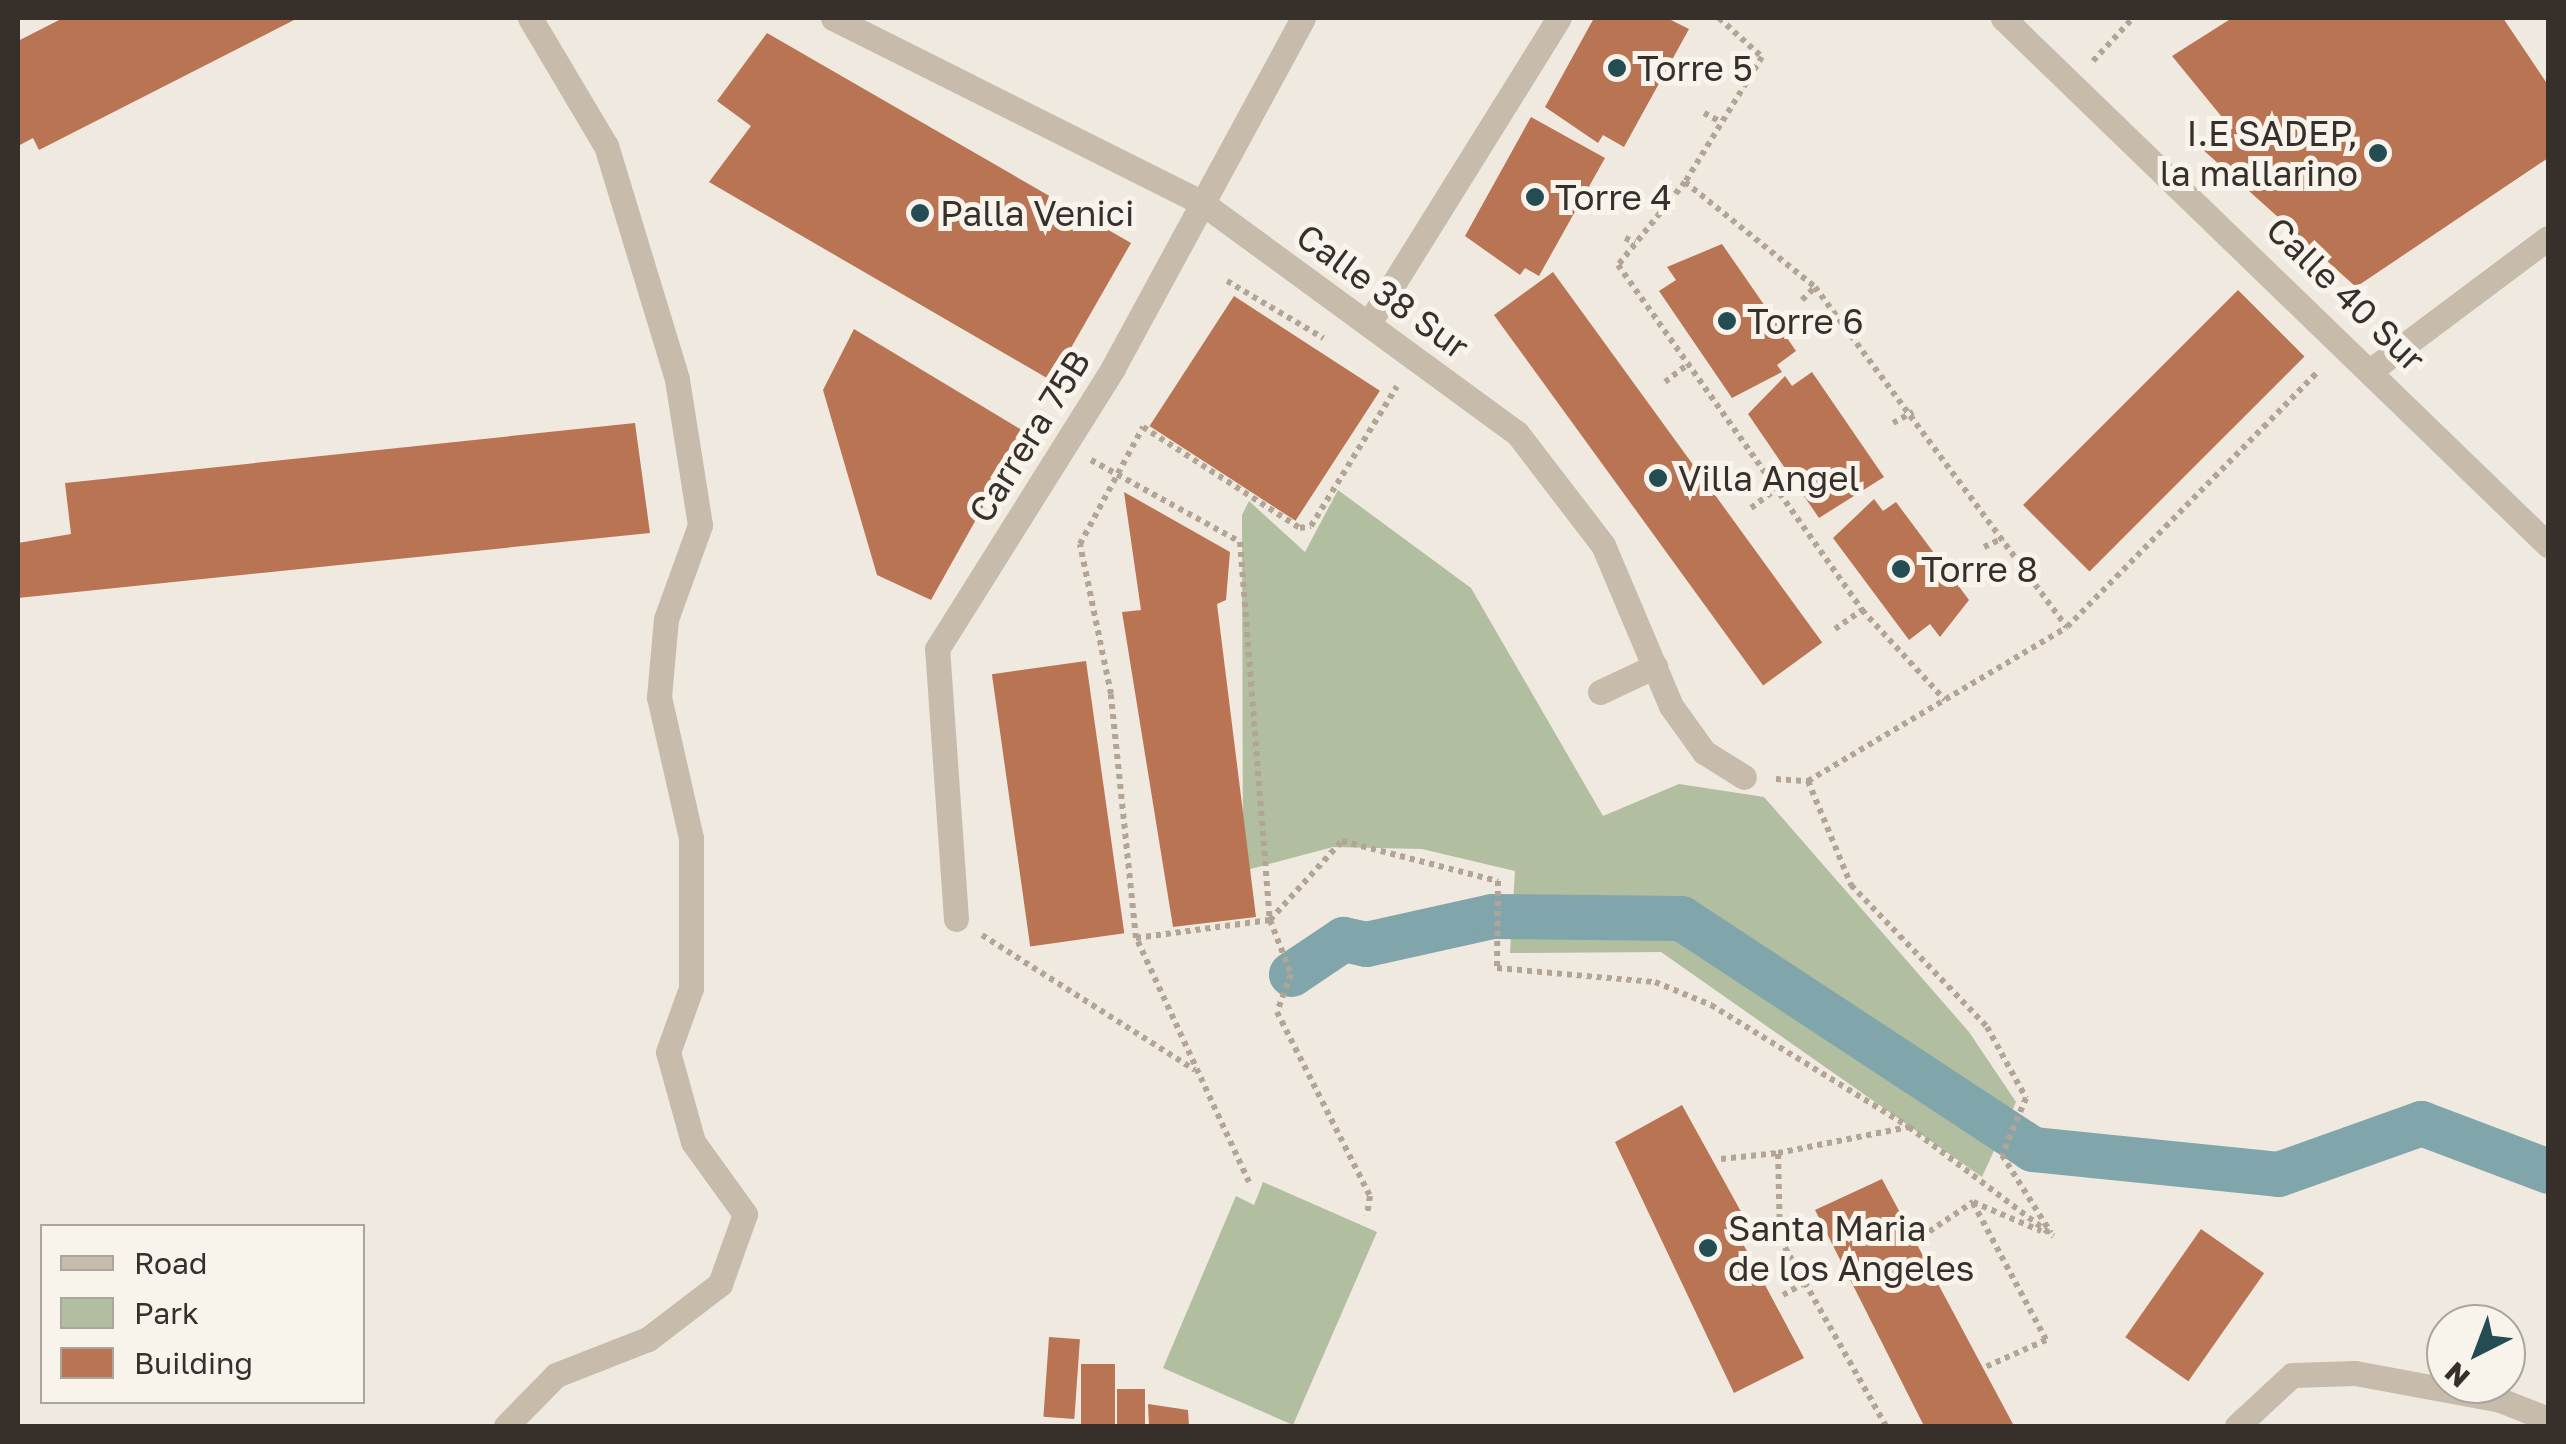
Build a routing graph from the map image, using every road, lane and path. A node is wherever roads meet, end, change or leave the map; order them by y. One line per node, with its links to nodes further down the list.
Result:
1 (530, 18): 58 (street)
2 (833, 18): 12 (street, Calle 38 Sur)
3 (1303, 18): 12 (street, Carrera 75B)
4 (1559, 18): 19 (street)
5 (1719, 18): 10 (path)
6 (2003, 18): 8 (street, Calle 40 Sur)
7 (2133, 18): 8 (path)
8 (2076, 80): 20 (street, Calle 40 Sur)
9 (1704, 114): 10 (path)
10 (1720, 122): 11 (path)
11 (1685, 182): 15 (path); 17 (path)
12 (1201, 202): 19 (street, Calle 38 Sur); 28 (street, Carrera 75B)
13 (1625, 238): 15 (path)
14 (2548, 238): 23 (street)
15 (1635, 242): 22 (path)
16 (1226, 281): 21 (path)
17 (1815, 287): 18 (path); 26 (path)
18 (1802, 300)
19 (1368, 323): 38 (street, Calle 38 Sur)
20 (2345, 345): 23 (street, Calle 40 Sur); 36 (path)
21 (1336, 346)
22 (1688, 364): 25 (path); 30 (path)
23 (2374, 368): 33 (street, Calle 40 Sur)
24 (1383, 374): 29 (path)
25 (1666, 382)
26 (1914, 412): 27 (path); 32 (path)
27 (1893, 424)
28 (1066, 443): 29 (path); 42 (street, Carrera 75B)
29 (1114, 476): 43 (path); 44 (path)
30 (1778, 488): 31 (path); 35 (path)
31 (1751, 508)
32 (2003, 538): 34 (path); 36 (path)
33 (2548, 544)
34 (1984, 547)
35 (1862, 610): 37 (path); 40 (path)
36 (2066, 626): 40 (path)
37 (1835, 628)
38 (1655, 666): 39 (street); 41 (street, Calle 38 Sur)
39 (1600, 692)
40 (1945, 700): 53 (path)
41 (1744, 777)
42 (956, 919): 45 (path)
43 (1270, 920): 44 (path); 46 (path); 51 (path)
44 (1136, 938): 45 (path)
45 (1196, 1071): 49 (path)
46 (1909, 1126): 47 (path); 53 (path)
47 (1778, 1153): 48 (path); 54 (path)
48 (1720, 1160)
49 (1249, 1182)
50 (1973, 1202): 52 (path); 53 (path); 56 (path)
51 (1367, 1216)
52 (1921, 1236)
53 (2053, 1236)
54 (1808, 1281): 55 (path); 59 (path)
55 (1784, 1294)
56 (1986, 1368)
57 (2548, 1419): 60 (street)
58 (506, 1426)
59 (1886, 1426)
60 (2236, 1426)

